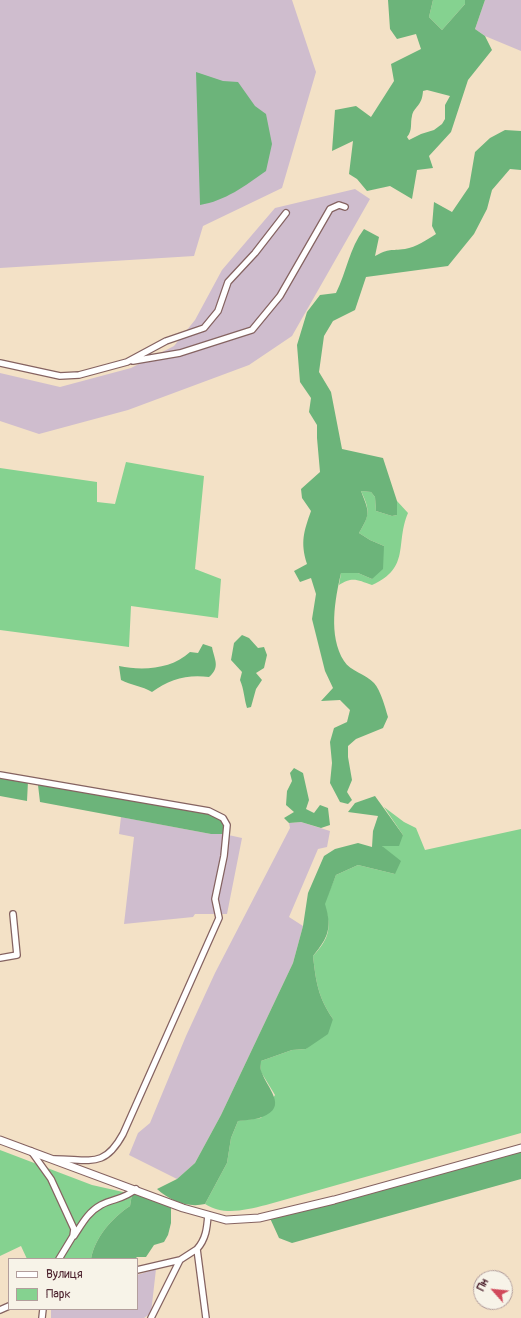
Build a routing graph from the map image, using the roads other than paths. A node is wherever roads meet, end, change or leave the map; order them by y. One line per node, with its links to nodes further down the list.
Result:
1 (344, 207): 3 (street)
2 (286, 213): 3 (street)
3 (127, 362): 4 (street)
4 (0, 363)
5 (0, 775): 11 (street)
6 (13, 914): 7 (street)
7 (0, 958)
8 (0, 1140): 10 (street)
9 (521, 1148): 13 (street)
10 (31, 1150): 11 (street); 14 (street)
11 (55, 1159): 12 (street)
12 (136, 1189): 13 (street); 14 (street)
13 (208, 1215): 15 (street)
14 (73, 1236): 16 (street)
15 (196, 1249): 17 (street); 20 (street)
16 (60, 1258)
17 (180, 1260): 18 (street); 19 (street)
18 (138, 1270)
19 (150, 1318)
20 (206, 1318)

